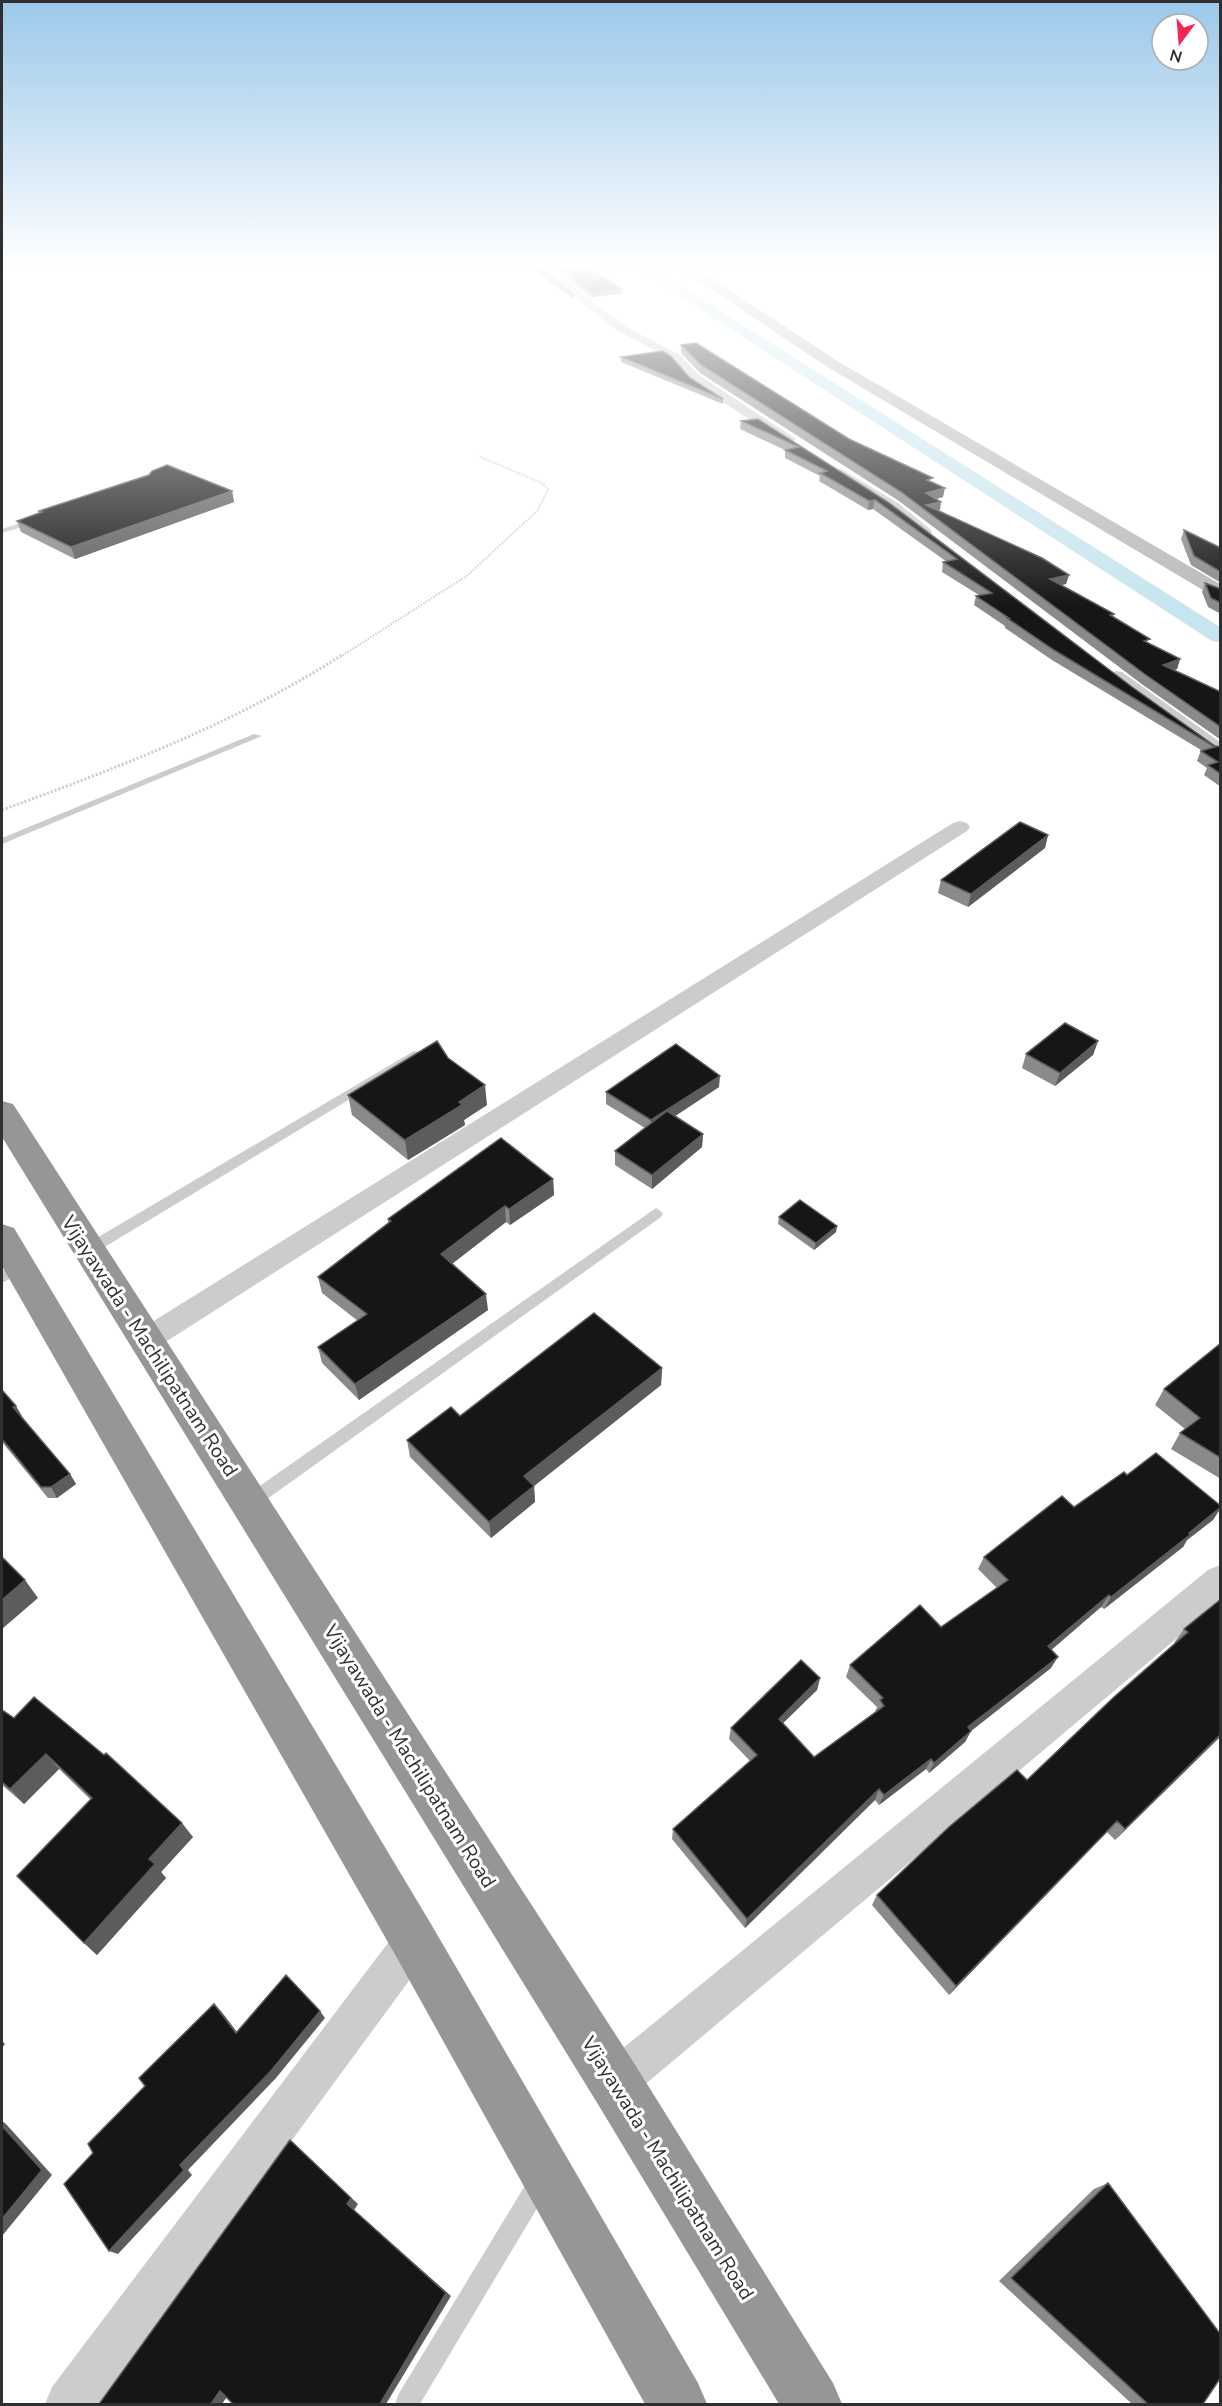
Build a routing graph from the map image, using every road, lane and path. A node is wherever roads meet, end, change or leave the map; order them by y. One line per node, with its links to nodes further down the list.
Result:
1 (700, 381): 3 (street)
2 (862, 381): 9 (street)
3 (800, 446)
4 (478, 456): 13 (path)
5 (826, 463): 8 (street)
6 (47, 516): 7 (lane)
7 (2, 531)
8 (935, 539)
9 (1221, 592)
10 (1108, 670): 12 (street)
11 (257, 736): 15 (lane)
12 (1221, 750)
13 (2, 810)
14 (960, 827): 21 (street)
15 (2, 841)
16 (414, 1055): 19 (lane)
17 (2, 1112): 19 (highway, Vijayawada - Machilipatnam Road)
18 (656, 1213): 22 (lane)
19 (88, 1250): 21 (highway, Vijayawada - Machilipatnam Road)
20 (7, 1260): 24 (highway)
21 (146, 1340): 22 (highway, Vijayawada - Machilipatnam Road)
22 (250, 1502): 25 (highway, Vijayawada - Machilipatnam Road)
23 (1221, 1581): 25 (street)
24 (414, 1941): 26 (highway); 27 (street)
25 (615, 2082): 30 (highway, Vijayawada - Machilipatnam Road)
26 (547, 2171): 28 (lane); 29 (highway)
27 (69, 2404)
28 (406, 2404)
29 (677, 2404)
30 (813, 2404)

